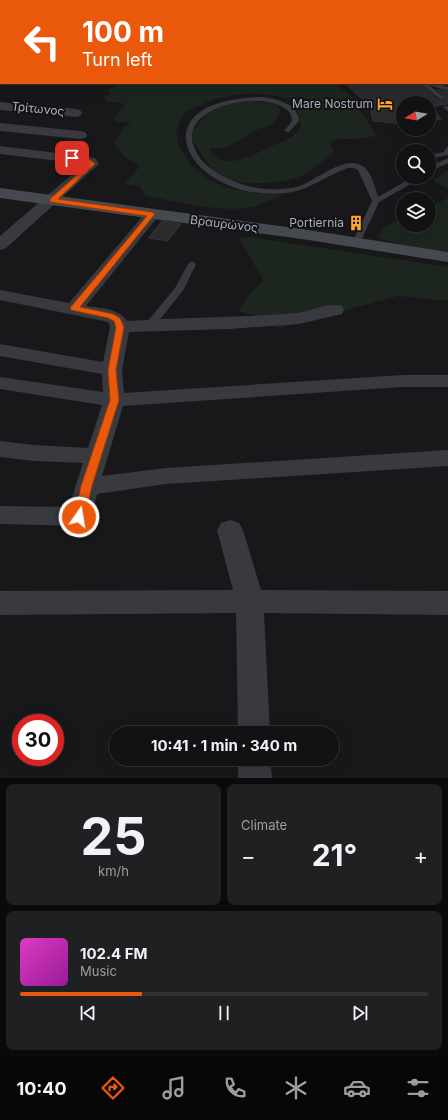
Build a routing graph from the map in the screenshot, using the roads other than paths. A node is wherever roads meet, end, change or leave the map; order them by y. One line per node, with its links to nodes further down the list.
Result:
1 (424, 84): 4 (lane)
2 (433, 84): 3 (lane)
3 (448, 89)
4 (442, 98)
5 (0, 106): 6 (street, Τρίτωνος)
6 (76, 113)
7 (0, 127): 9 (street)
8 (287, 131): 18 (lane)
9 (80, 134)
10 (0, 150): 17 (street)
11 (448, 150): 12 (lane)
12 (436, 156)
13 (448, 160): 14 (lane)
14 (436, 165)
15 (406, 184): 18 (lane)
16 (0, 193): 17 (main road, Βραυρώνος)
17 (52, 200): 19 (main road, Βραυρώνος); 21 (street)
18 (376, 201): 20 (lane)
19 (152, 214): 20 (main road, Βραυρώνος); 25 (street)
20 (356, 243): 22 (main road, Βραυρώνος)
21 (0, 245)
22 (448, 257)
23 (192, 264): 27 (lane)
24 (0, 295): 25 (street)
25 (74, 308): 28 (street)
26 (335, 310): 27 (street)
27 (150, 325): 28 (street)
28 (120, 327): 30 (street)
29 (0, 350): 30 (street)
30 (112, 370): 33 (street)
31 (448, 380): 33 (street)
32 (0, 383): 33 (street)
33 (114, 400): 35 (street)
34 (0, 449): 35 (street)
35 (96, 456): 37 (street)
36 (448, 458): 37 (street)
37 (87, 486): 38 (street)
38 (0, 515)
39 (230, 530): 40 (street)
40 (250, 601): 41 (street); 42 (street); 43 (street)
41 (0, 603)
42 (448, 603)
43 (254, 726)
44 (254, 766): 45 (street)
45 (255, 778)

